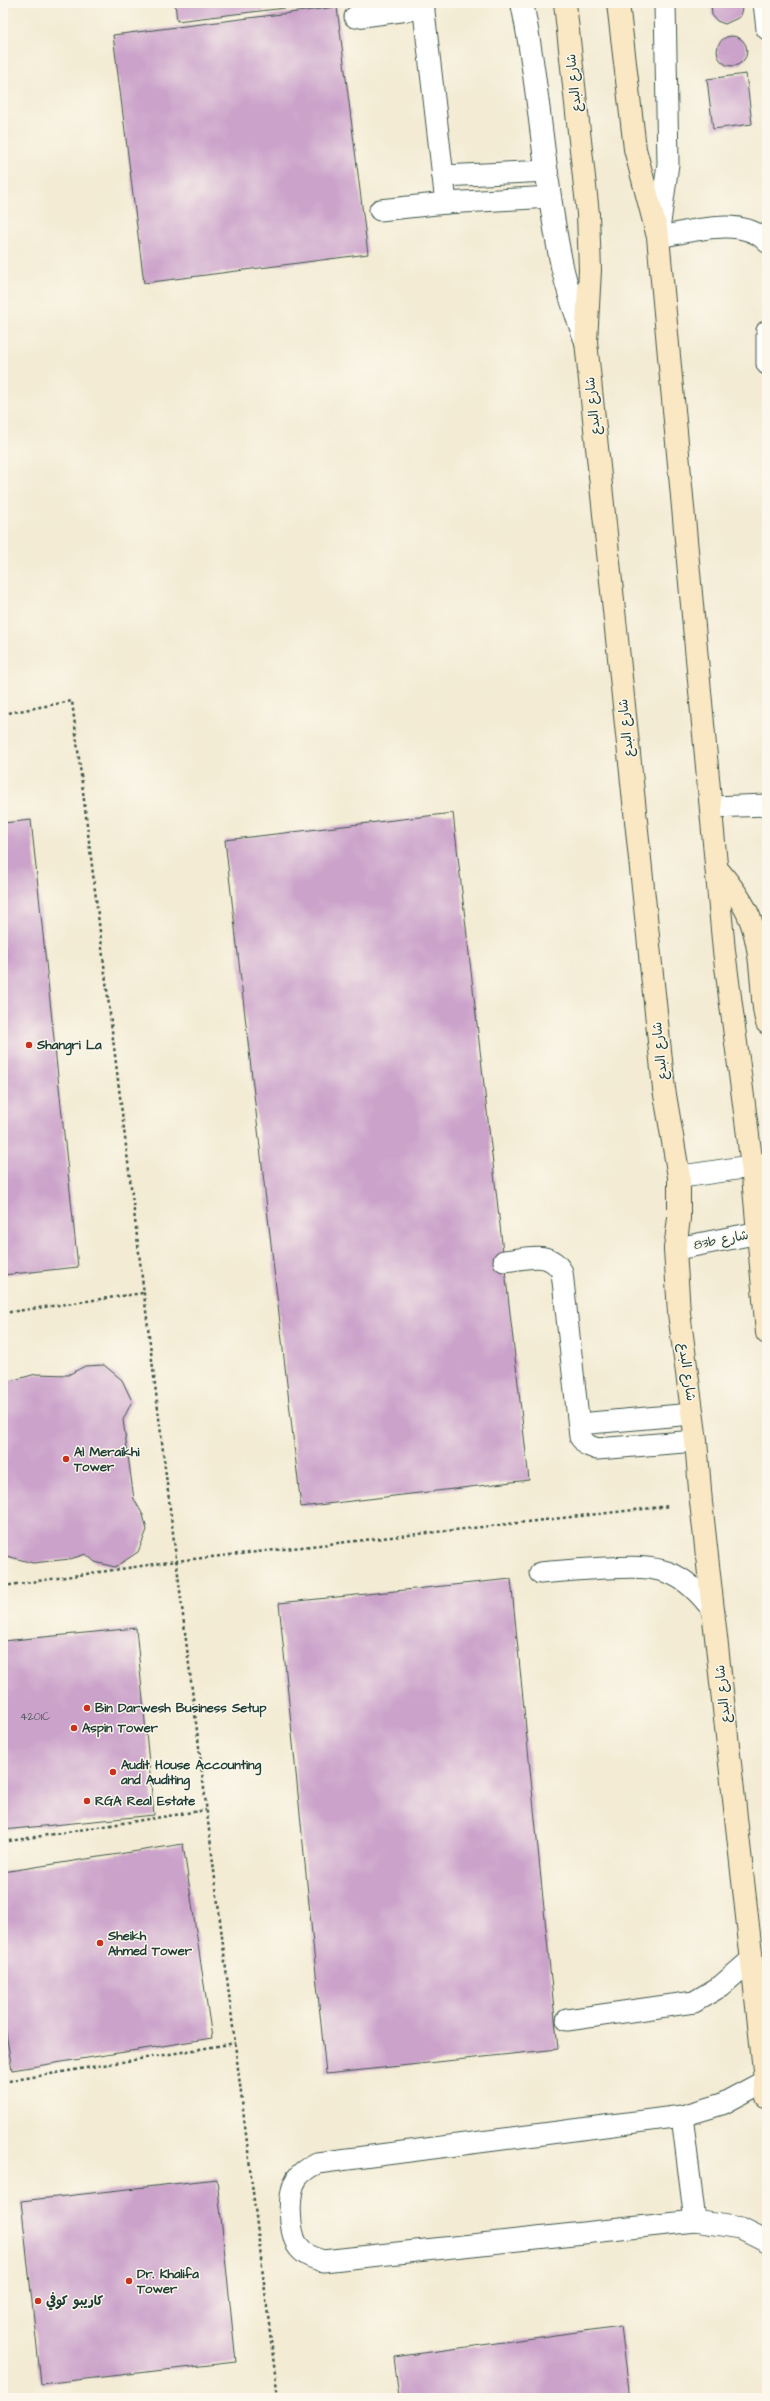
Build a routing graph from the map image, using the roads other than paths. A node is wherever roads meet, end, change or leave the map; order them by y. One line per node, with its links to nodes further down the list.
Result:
1 (522, 3): 9 (street)
2 (565, 3): 17 (main road, شارع البدع)
3 (618, 3): 14 (main road)
4 (665, 3): 14 (lane)
5 (764, 3): 8 (lane)
6 (424, 5): 7 (lane); 10 (lane)
7 (355, 17)
8 (767, 29)
9 (547, 171): 10 (lane); 11 (street)
10 (443, 176): 12 (lane)
11 (550, 197): 12 (lane); 17 (street)
12 (446, 203): 13 (lane)
13 (380, 210)
14 (658, 237): 15 (lane); 20 (main road)
15 (767, 242)
16 (767, 331): 18 (lane)
17 (586, 342): 24 (main road, شارع البدع)
18 (767, 364)
19 (767, 805): 20 (lane)
20 (712, 808): 21 (main road)
21 (718, 870): 22 (main road); 23 (main road)
22 (767, 1023)
23 (760, 1165): 24 (street); 25 (main road)
24 (678, 1177): 26 (main road, شارع البدع)
25 (762, 1232): 26 (street, 83b شارع); 28 (main road)
26 (675, 1249): 29 (main road, شارع البدع)
27 (504, 1261): 30 (lane)
28 (767, 1333)
29 (692, 1414): 30 (lane); 31 (main road, شارع البدع)
30 (579, 1424): 31 (lane)
31 (696, 1441): 33 (main road, شارع البدع)
32 (540, 1573): 33 (lane)
33 (714, 1612): 34 (main road, شارع البدع)
34 (751, 1960): 35 (lane); 36 (main road, شارع البدع)
35 (566, 2020)
36 (766, 2089): 37 (lane)
37 (682, 2116): 38 (lane); 38 (lane)
38 (696, 2221): 39 (lane)
39 (767, 2241)

